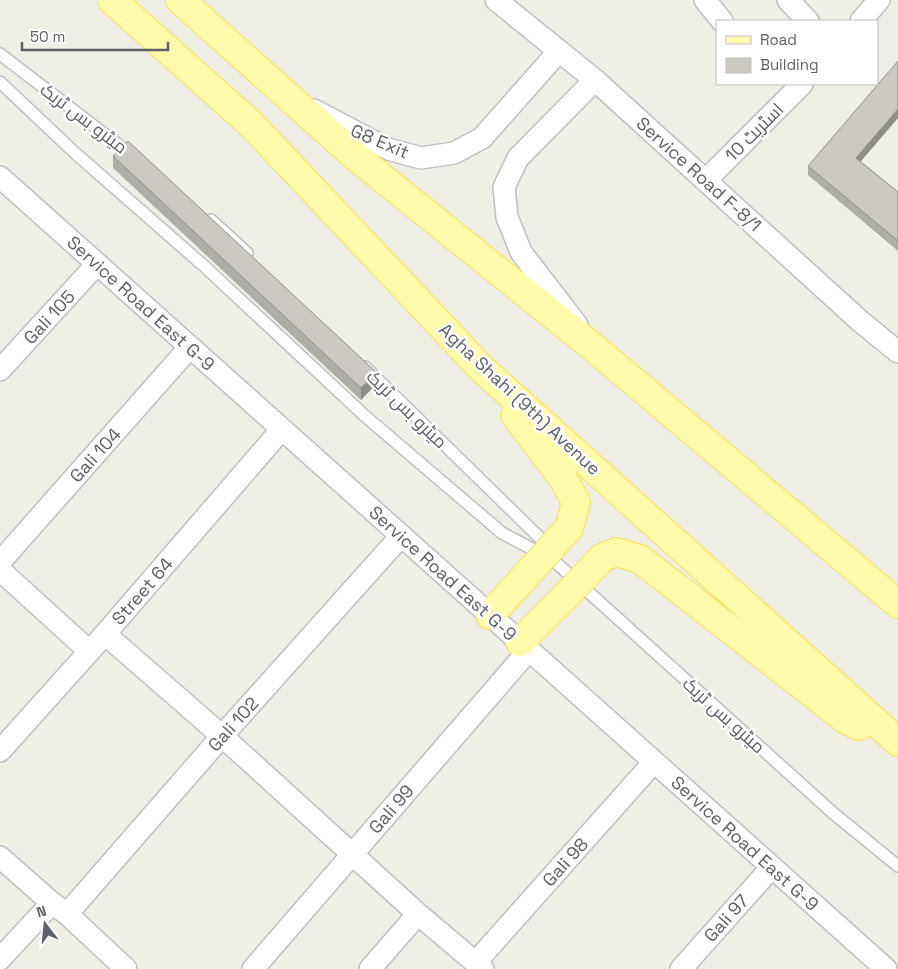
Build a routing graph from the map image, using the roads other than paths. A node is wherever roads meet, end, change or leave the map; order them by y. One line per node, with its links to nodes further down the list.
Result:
1 (112, 0): 26 (main road, Agha Shahi (9th) Avenue)
2 (180, 0): 15 (main road)
3 (496, 0): 10 (street, Service Road F-8/1)
4 (705, 0): 7 (street)
5 (788, 0): 8 (street)
6 (879, 0): 9 (street)
7 (721, 20)
8 (807, 20)
9 (862, 20)
10 (559, 51): 12 (street, Service Road F-8/1); 15 (street, G8 Exit)
11 (0, 54): 16 (lane, میٹرو بس ٹریک)
12 (596, 80): 18 (street, Service Road F-8/1); 23 (street)
13 (0, 82): 31 (lane, میٹرو بس ٹریک)
14 (801, 85): 18 (street, اسٹریٹ 10)
15 (285, 96): 23 (main road)
16 (142, 162)
17 (0, 177): 21 (street, Service Road East G-9)
18 (706, 180): 24 (street, Service Road F-8/1)
19 (199, 210): 20 (lane)
20 (255, 261)
21 (97, 264): 22 (street, Service Road East G-9); 27 (street, Gali 105)
22 (190, 347): 28 (street, Service Road East G-9); 30 (street, Gali 104)
23 (594, 348): 33 (main road)
24 (898, 352)
25 (360, 362): 31 (lane, میٹرو بس ٹریک)
26 (481, 368): 31 (main road, bridge); 39 (main road, Agha Shahi (9th) Avenue)
27 (0, 370)
28 (282, 429): 29 (street, Service Road East G-9); 35 (street, Street 64)
29 (401, 536): 34 (street, Service Road East G-9); 38 (street, Gali 102)
30 (0, 562)
31 (542, 565): 34 (main road); 45 (lane, میٹرو بس ٹریک)
32 (0, 570): 37 (street)
33 (898, 604)
34 (490, 615): 36 (street, Service Road East G-9)
35 (106, 634): 37 (street, Street 64); 38 (street)
36 (525, 646): 40 (main road, bridge); 42 (street, Service Road East G-9); 43 (street, Gali 99)
37 (89, 651): 41 (street, Street 64)
38 (222, 736): 43 (street); 47 (street, Gali 102)
39 (898, 742)
40 (898, 747)
41 (0, 751)
42 (654, 762): 46 (street, Service Road East G-9); 50 (street, Gali 98)
43 (353, 853): 48 (street); 53 (street, Gali 99)
44 (0, 857): 47 (street)
45 (898, 866)
46 (772, 867): 51 (street, Service Road East G-9); 55 (street, Gali 97)
47 (59, 908): 49 (street, Gali 102); 52 (street)
48 (418, 914): 50 (street); 54 (street)
49 (0, 959)
50 (480, 966)
51 (883, 968)
52 (126, 969)
53 (253, 969)
54 (370, 969)
55 (681, 969)

